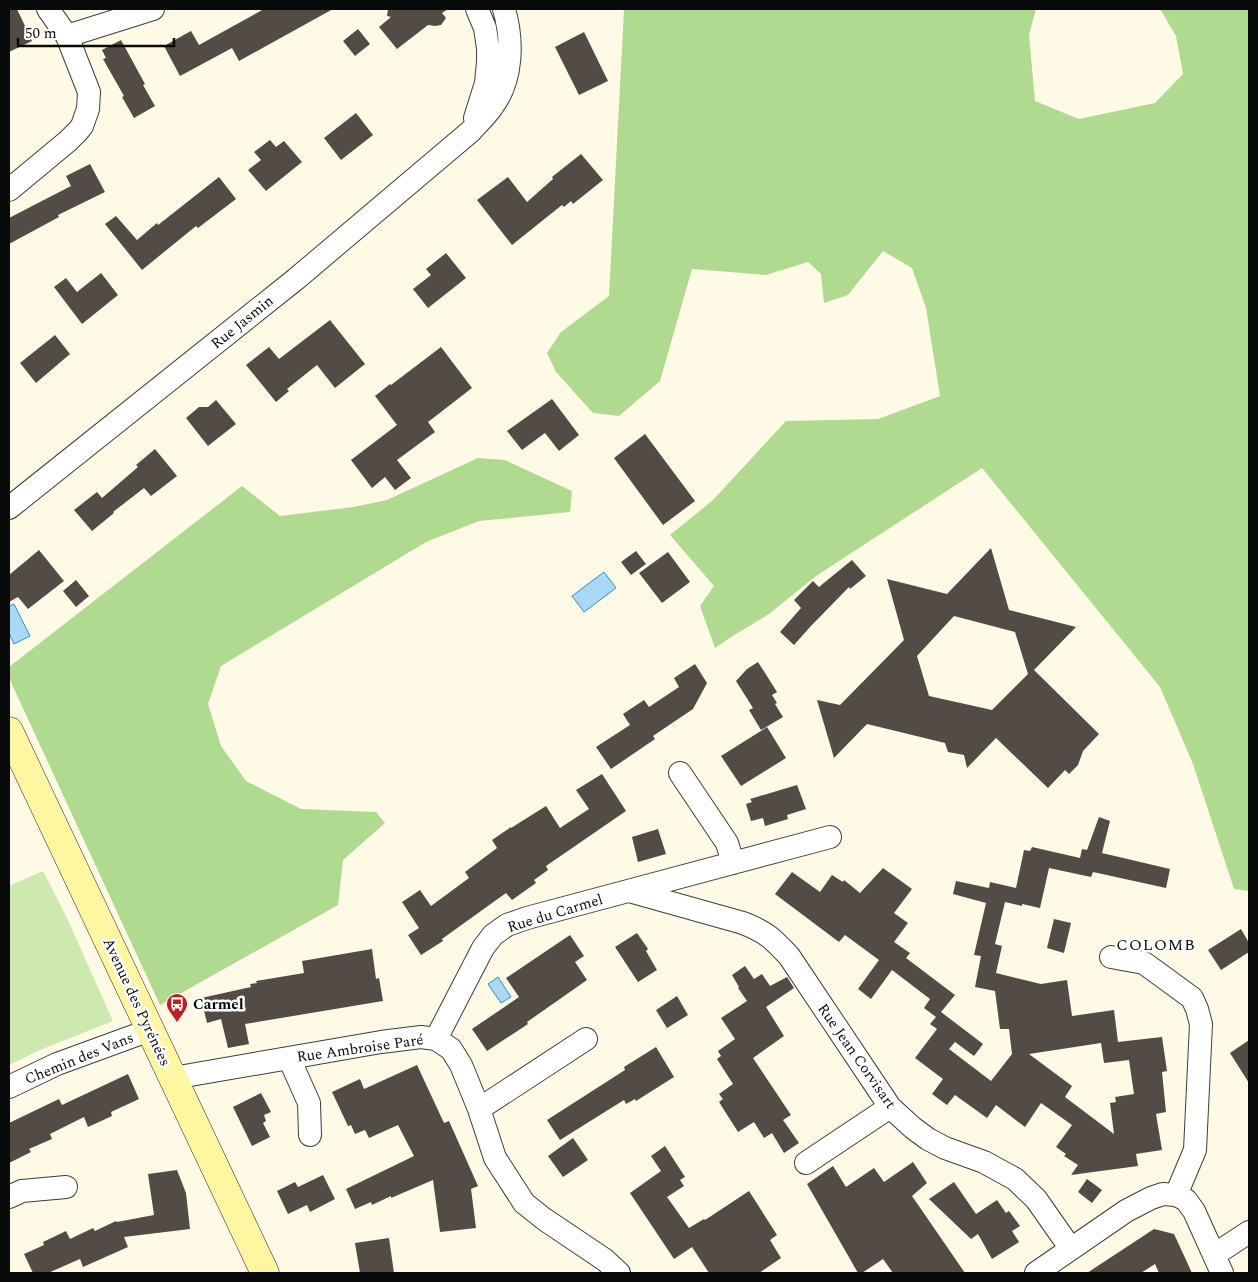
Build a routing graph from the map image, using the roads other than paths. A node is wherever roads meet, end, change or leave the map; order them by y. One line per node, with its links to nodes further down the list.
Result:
1 (48, 9): 5 (street)
2 (154, 9): 5 (street)
3 (477, 9): 6 (street)
4 (504, 9): 6 (street, Rue Jasmin)
5 (67, 36): 7 (street)
6 (471, 131): 8 (street, Rue Jasmin)
7 (9, 190)
8 (9, 508)
9 (9, 731): 15 (main road, Avenue des Pyrénées)
10 (680, 774): 12 (street)
11 (830, 836): 12 (street, Rue du Carmel)
12 (733, 863): 13 (street, Rue du Carmel)
13 (629, 891): 16 (street, Rue du Carmel); 21 (street, Rue Jean Corvisart)
14 (1111, 957): 26 (street)
15 (150, 1030): 19 (main road, Avenue des Pyrénées); 20 (street, Chemin des Vans)
16 (436, 1039): 18 (street, Rue Ambroise Paré); 22 (street, Rue Ambroise Paré)
17 (586, 1039): 22 (street)
18 (289, 1058): 19 (street, Rue Ambroise Paré); 23 (street, Rue Ambroise Paré)
19 (173, 1078): 31 (main road, Avenue des Pyrénées)
20 (9, 1086)
21 (890, 1107): 24 (street); 29 (street, Rue Jean Corvisart)
22 (480, 1109): 32 (street, Rue Ambroise Paré)
23 (310, 1135)
24 (806, 1163)
25 (66, 1187): 27 (street)
26 (1176, 1195): 29 (street); 30 (street)
27 (9, 1197)
28 (1249, 1232): 30 (street)
29 (1071, 1249): 33 (street)
30 (1218, 1264)
31 (266, 1273)
32 (619, 1273)
33 (1036, 1273)

